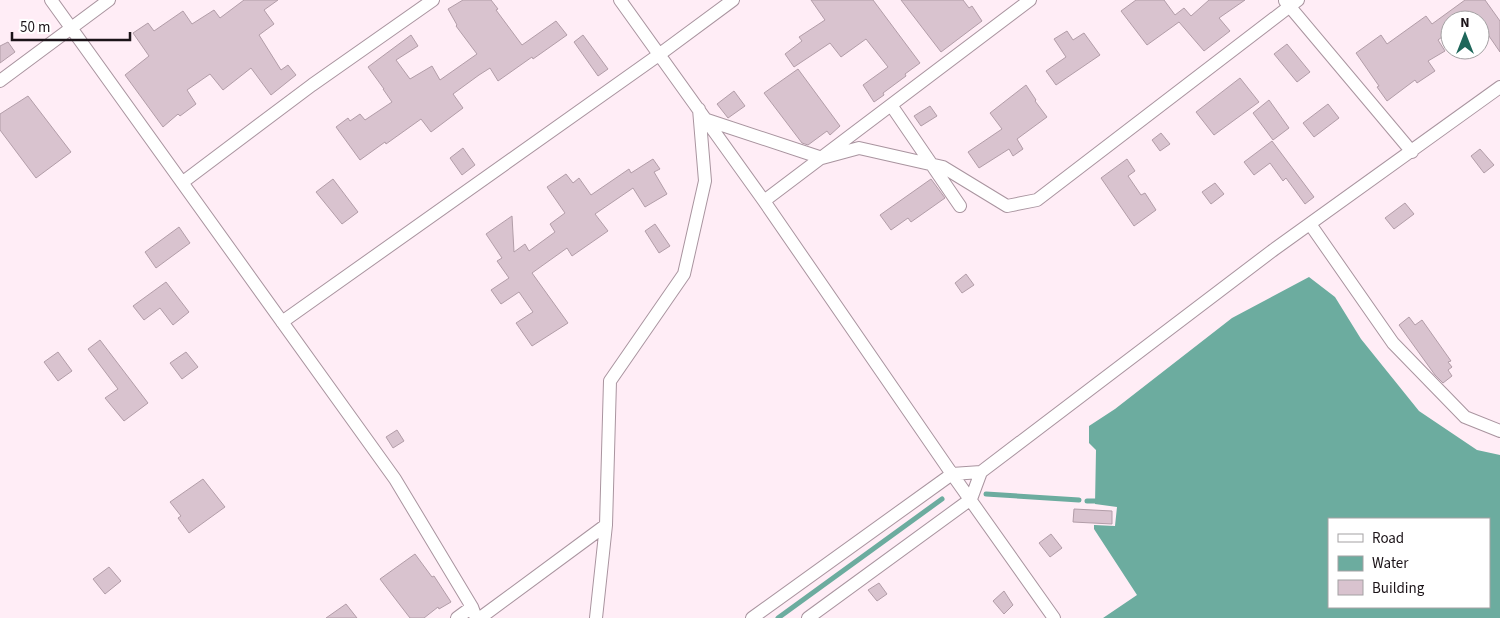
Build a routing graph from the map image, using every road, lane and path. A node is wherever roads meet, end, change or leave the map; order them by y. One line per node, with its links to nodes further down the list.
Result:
1 (51, 0): 8 (street)
2 (108, 0): 8 (street)
3 (433, 0): 18 (street)
4 (620, 0): 9 (street)
5 (733, 0): 9 (street)
6 (1030, 0): 12 (street)
7 (1290, 2): 15 (street); 17 (street)
8 (72, 27): 10 (street); 18 (street)
9 (660, 54): 13 (street); 22 (street)
10 (0, 81)
11 (1500, 87): 15 (street)
12 (891, 105): 16 (street); 17 (street)
13 (699, 109): 14 (street); 27 (street)
14 (707, 120): 16 (street); 19 (street)
15 (1412, 152): 21 (street)
16 (822, 158): 17 (street); 19 (street)
17 (931, 164): 20 (street)
18 (183, 182): 22 (street)
19 (764, 201): 25 (street)
20 (960, 206)
21 (1310, 224): 23 (street); 24 (street)
22 (282, 322): 28 (street)
23 (1500, 431)
24 (981, 472): 25 (street); 26 (street)
25 (952, 474): 26 (street); 32 (street)
26 (971, 499): 33 (street); 34 (street)
27 (606, 525): 30 (street); 31 (street)
28 (474, 613): 29 (street)
29 (457, 618)
30 (480, 618)
31 (596, 618)
32 (752, 618)
33 (808, 618)
34 (1054, 618)

